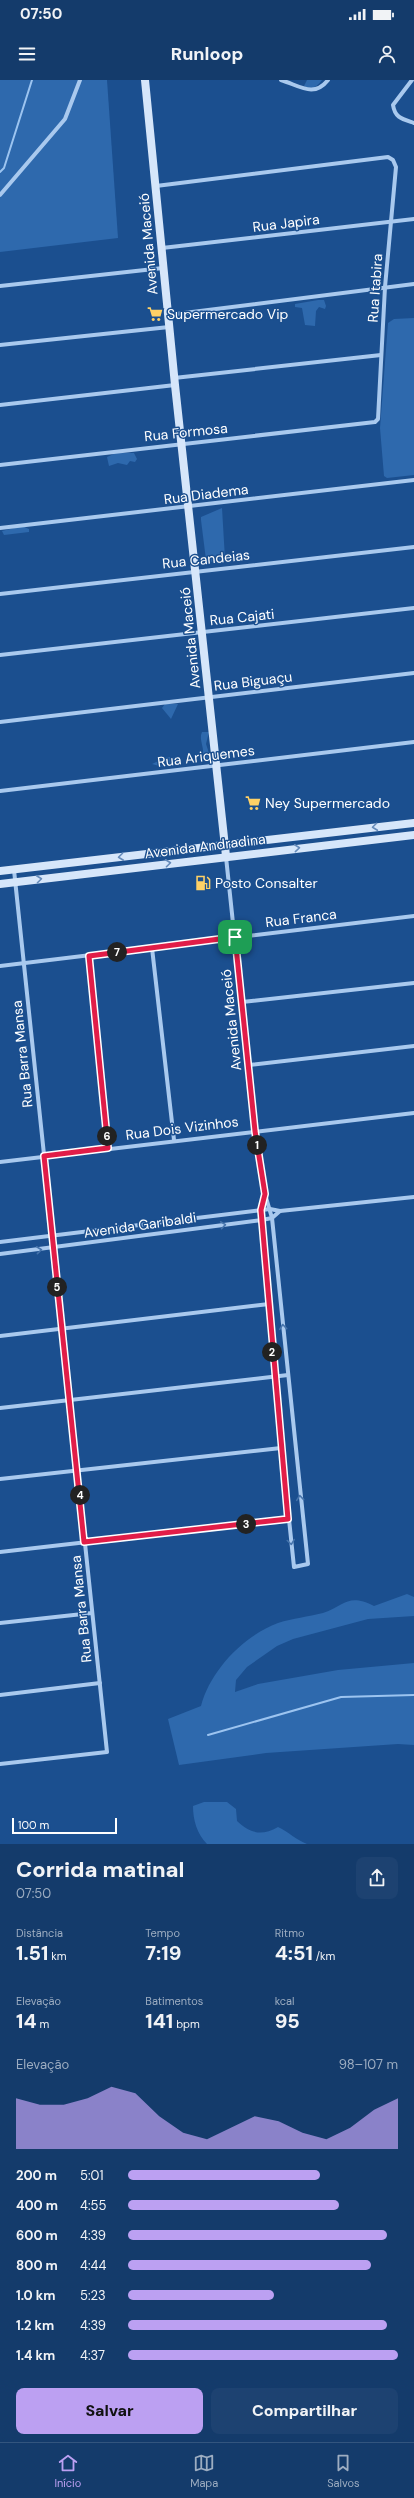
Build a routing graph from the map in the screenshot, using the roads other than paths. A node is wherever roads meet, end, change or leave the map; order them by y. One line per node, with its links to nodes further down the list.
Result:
1 (80, 80): 8 (street)
2 (145, 80): 7 (main road, Avenida Maceió)
3 (281, 80): 4 (street)
4 (328, 80)
5 (412, 80): 6 (street)
6 (414, 123)
7 (156, 186): 10 (street, Rua Itabira); 11 (main road, Avenida Maceió)
8 (0, 195)
9 (414, 219): 10 (street, Rua Japira)
10 (390, 222): 11 (street, Rua Japira); 15 (street, Rua Itabira)
11 (161, 248): 12 (main road, Avenida Maceió)
12 (163, 268): 14 (street); 16 (main road, Avenida Maceió)
13 (414, 284): 15 (street)
14 (0, 286)
15 (385, 287): 16 (street); 19 (street, Rua Itabira)
16 (168, 316): 17 (main road, Avenida Maceió)
17 (169, 327): 18 (street); 20 (main road, Avenida Maceió)
18 (0, 345)
19 (381, 355): 20 (street); 22 (street, Rua Itabira)
20 (174, 382): 21 (street); 23 (main road, Avenida Maceió)
21 (0, 405)
22 (375, 422): 23 (street, Rua Formosa)
23 (181, 444): 24 (street, Rua Formosa); 26 (main road, Avenida Maceió)
24 (0, 464)
25 (414, 480): 26 (street, Rua Diadema)
26 (189, 507): 27 (street, Rua Diadema); 29 (main road, Avenida Maceió)
27 (0, 528)
28 (414, 548): 29 (street, Rua Candeias)
29 (195, 571): 30 (street, Rua Candeias); 32 (main road, Avenida Maceió)
30 (0, 594)
31 (414, 608): 32 (street, Rua Cajati)
32 (202, 632): 33 (street, Rua Cajati); 35 (main road, Avenida Maceió)
33 (0, 655)
34 (414, 673): 35 (street, Rua Biguaçu)
35 (210, 697): 36 (street, Rua Biguaçu); 38 (main road, Avenida Maceió)
36 (0, 722)
37 (414, 742): 38 (street, Rua Ariquemes)
38 (217, 766): 39 (street, Rua Ariquemes); 42 (main road, Avenida Maceió)
39 (0, 791)
40 (414, 823): 42 (main road, Avenida Andradina, one-way to 42)
41 (414, 835): 43 (main road, Avenida Andradina, one-way to 41)
42 (225, 845): 43 (main road, Avenida Maceió); 44 (main road, Avenida Andradina, one-way to 44)
43 (226, 856): 46 (main road, Avenida Andradina, one-way to 43); 49 (street, Avenida Maceió)
44 (14, 869): 45 (main road, Avenida Andradina); 46 (street, Rua Barra Mansa)
45 (0, 871)
46 (15, 882): 47 (main road, Avenida Andradina); 52 (street, Rua Barra Mansa)
47 (0, 884)
48 (414, 916): 49 (street, Rua Franca)
49 (235, 937): 50 (street, Rua Franca); 55 (street, Avenida Maceió)
50 (152, 948): 51 (street, Rua Franca); 60 (street)
51 (89, 956): 52 (street, Rua Franca); 61 (street)
52 (24, 963): 53 (street, Rua Franca); 62 (street, Rua Barra Mansa)
53 (0, 966)
54 (414, 983): 55 (street)
55 (242, 1002): 57 (street, Avenida Maceió)
56 (414, 1046): 57 (street)
57 (249, 1065): 59 (street, Avenida Maceió)
58 (414, 1112): 59 (street, Rua Dois Vizinhos)
59 (255, 1131): 60 (street, Rua Dois Vizinhos); 64 (street, Avenida Maceió)
60 (174, 1140): 61 (street, Rua Dois Vizinhos)
61 (108, 1148): 62 (street, Rua Dois Vizinhos)
62 (44, 1156): 63 (street, Rua Dois Vizinhos); 71 (street, Rua Barra Mansa)
63 (0, 1162)
64 (265, 1194): 66 (street, Avenida Maceió); 67 (street, Avenida Maceió)
65 (414, 1196): 68 (street, Avenida Garibaldi)
66 (270, 1209): 67 (street, Avenida Garibaldi); 68 (street, Avenida Garibaldi); 69 (street, Avenida Maceió)
67 (261, 1210): 70 (street, Avenida Maceió); 71 (street, Avenida Garibaldi)
68 (280, 1212): 69 (street, Avenida Garibaldi)
69 (272, 1218): 70 (street, Avenida Garibaldi); 78 (street, Avenida Maceió, one-way to 69)
70 (262, 1220): 73 (street, Avenida Garibaldi, one-way to 70); 75 (street, Avenida Maceió)
71 (52, 1236): 72 (street, Avenida Garibaldi); 73 (street, Rua Barra Mansa)
72 (0, 1242)
73 (53, 1248): 74 (street, Avenida Garibaldi, one-way to 73); 76 (street, Rua Barra Mansa)
74 (0, 1254)
75 (269, 1304): 76 (street); 79 (street, Avenida Maceió)
76 (62, 1329): 77 (street); 80 (street, Rua Barra Mansa)
77 (0, 1336)
78 (288, 1375): 79 (street); 85 (street, Avenida Maceió, one-way to 78)
79 (274, 1376): 80 (street); 82 (street, Avenida Maceió)
80 (69, 1399): 81 (street); 83 (street, Rua Barra Mansa)
81 (0, 1408)
82 (281, 1448): 83 (street); 85 (street, Avenida Maceió)
83 (77, 1470): 84 (street); 86 (street, Rua Barra Mansa)
84 (0, 1479)
85 (288, 1519): 86 (street)
86 (84, 1542): 87 (street); 88 (street, Rua Barra Mansa)
87 (0, 1552)
88 (92, 1613): 89 (street); 90 (street, Rua Barra Mansa)
89 (0, 1623)
90 (100, 1683): 91 (street); 92 (street, Rua Barra Mansa)
91 (0, 1695)
92 (0, 1764)

